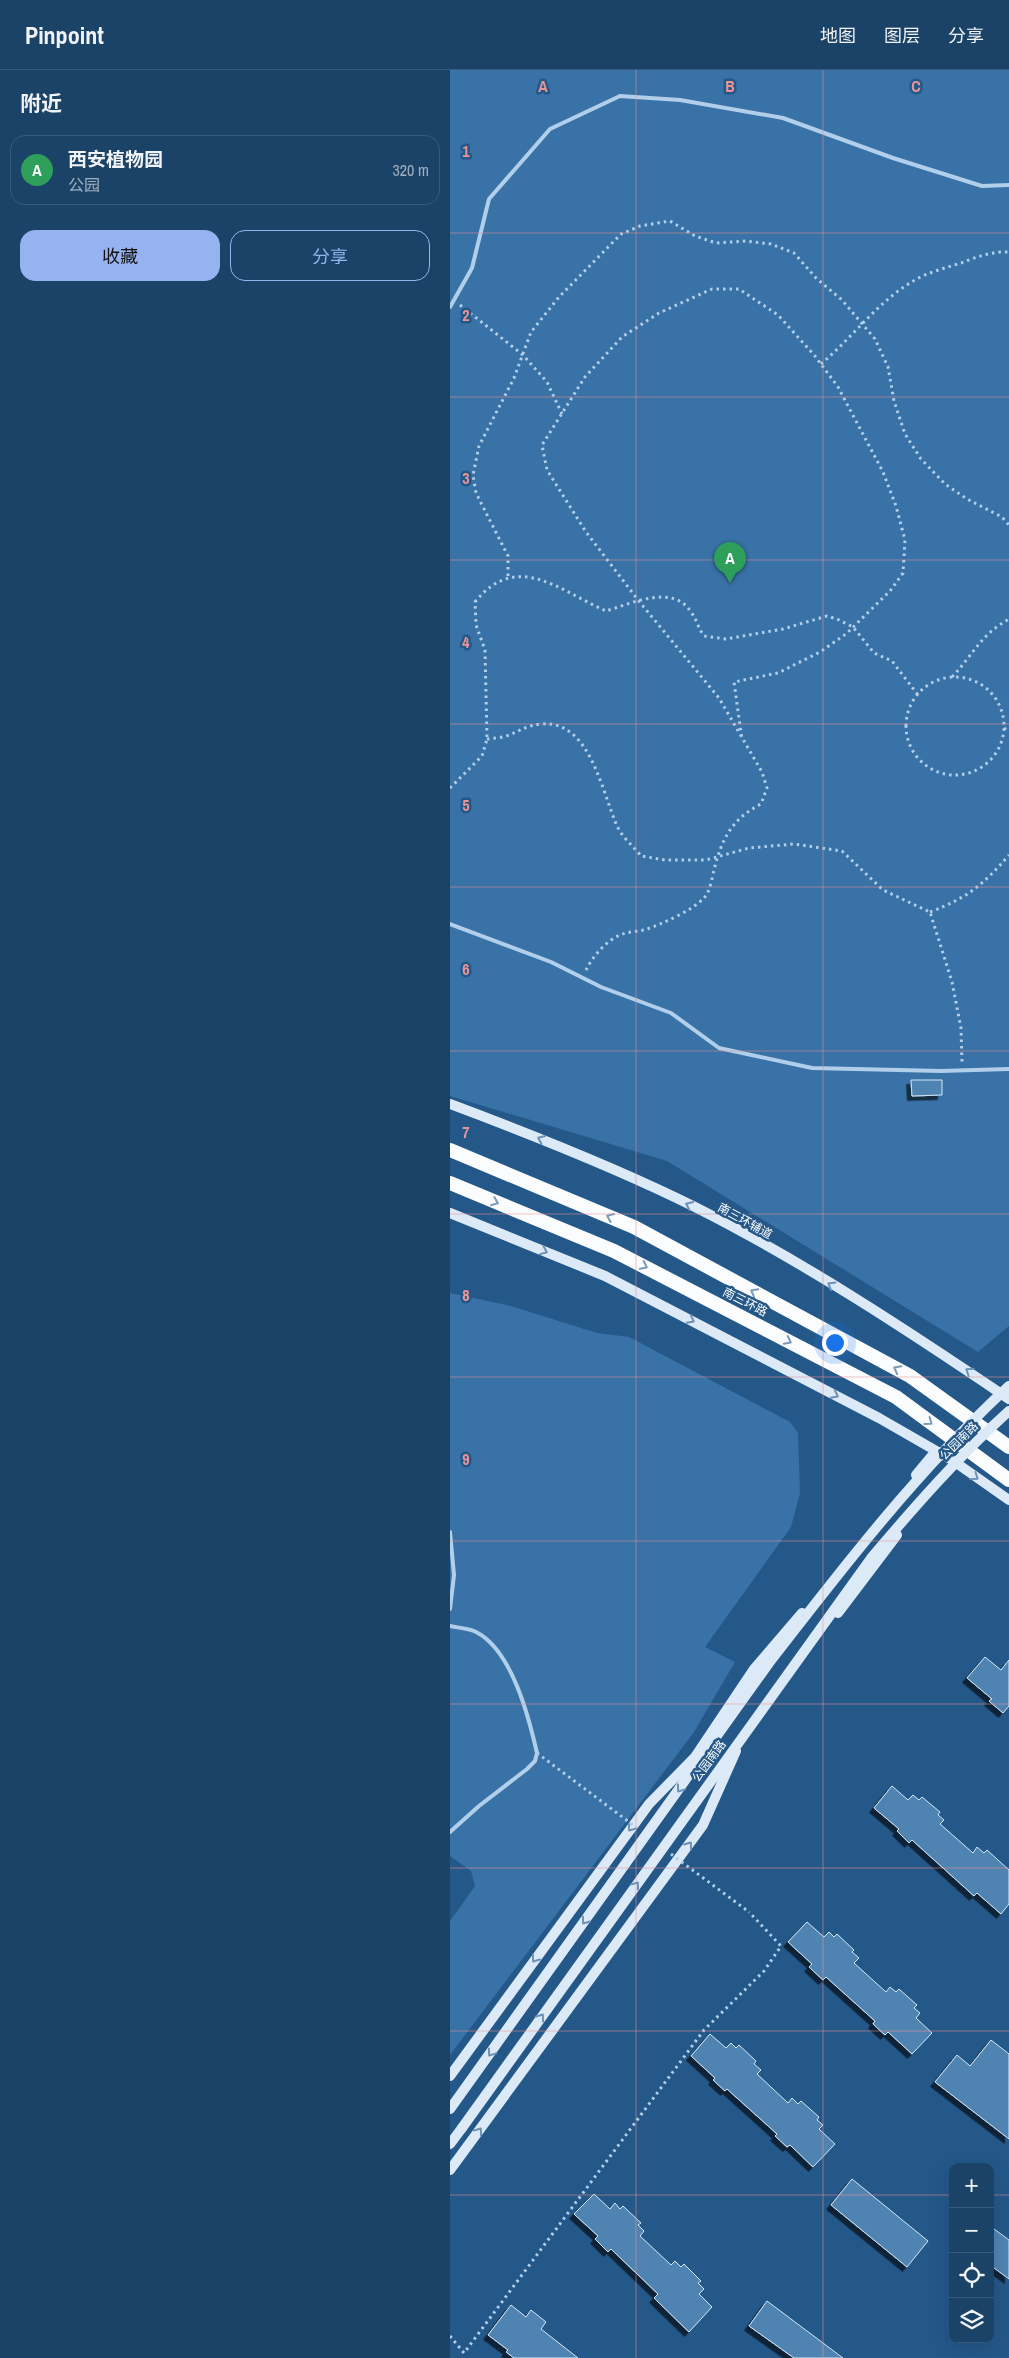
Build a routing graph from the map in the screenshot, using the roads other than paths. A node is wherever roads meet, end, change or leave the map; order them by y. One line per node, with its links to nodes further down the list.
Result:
1 (1009, 185): 2 (lane)
2 (450, 307)
3 (450, 924): 4 (lane)
4 (1009, 1069)
5 (450, 1104): 10 (main road, 南三环辅道, one-way to 5)
6 (450, 1150): 12 (highway, 南三环路, one-way to 6)
7 (450, 1184): 15 (highway, 南三环路, one-way to 15)
8 (450, 1213): 13 (main road, one-way to 13)
9 (1009, 1386): 22 (main road, 公园南路, one-way to 22, bridge)
10 (1009, 1398)
11 (1009, 1411): 23 (main road, 公园南路, one-way to 11, bridge)
12 (1009, 1447)
13 (936, 1450): 14 (main road); 21 (main road, one-way to 21)
14 (952, 1460): 16 (main road, one-way to 16); 24 (main road, one-way to 14)
15 (1009, 1480)
16 (1009, 1500)
17 (450, 1532): 18 (lane)
18 (450, 1608)
19 (450, 1626): 20 (lane)
20 (450, 1832)
21 (450, 2076)
22 (450, 2109)
23 (450, 2144)
24 (450, 2170)

